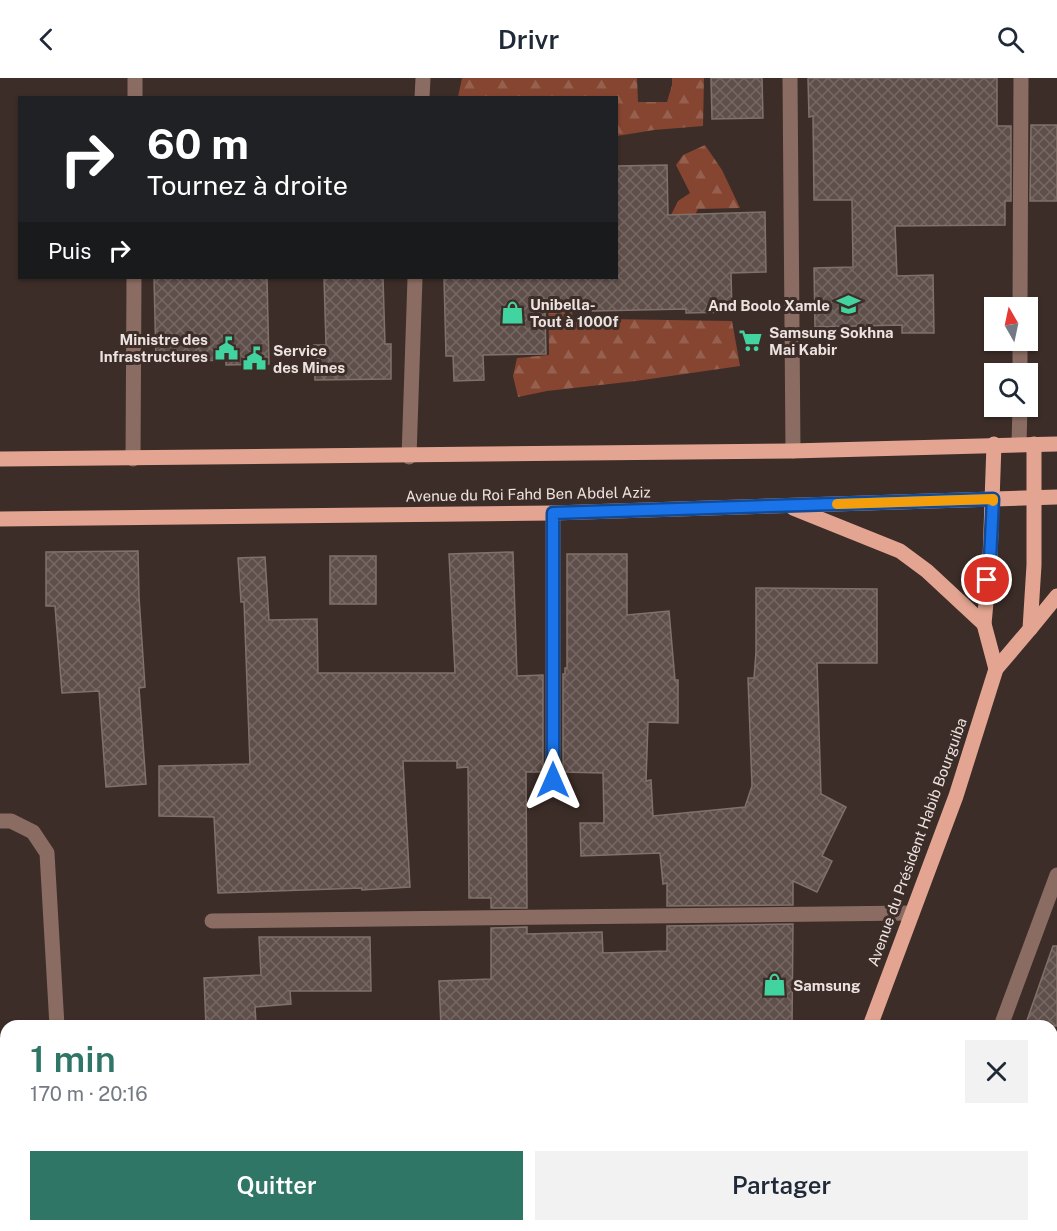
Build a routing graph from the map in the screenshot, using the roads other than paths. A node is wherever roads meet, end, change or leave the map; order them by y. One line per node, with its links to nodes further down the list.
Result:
1 (135, 78): 5 (street)
2 (423, 78): 6 (street)
3 (789, 78): 14 (street)
4 (1021, 78): 9 (street)
5 (135, 96)
6 (422, 96)
7 (134, 279): 17 (street)
8 (416, 279): 15 (street)
9 (1020, 297)
10 (1022, 417): 12 (street)
11 (994, 444): 12 (main road); 14 (main road); 20 (main road)
12 (1027, 444): 13 (main road); 19 (main road)
13 (1057, 444)
14 (793, 451): 15 (main road)
15 (409, 457): 17 (main road)
16 (0, 459): 17 (main road)
17 (133, 459)
18 (1057, 497): 19 (main road, Avenue du Roi Fahd Ben Abdel Aziz)
19 (1035, 498): 20 (main road, Avenue du Roi Fahd Ben Abdel Aziz); 26 (main road)
20 (993, 499): 21 (main road, Avenue du Roi Fahd Ben Abdel Aziz); 25 (main road)
21 (788, 506): 22 (main road, Avenue du Roi Fahd Ben Abdel Aziz); 25 (main road)
22 (553, 513): 23 (main road, Avenue du Roi Fahd Ben Abdel Aziz); 28 (street)
23 (0, 519)
24 (1057, 596): 26 (main road)
25 (984, 624): 27 (main road)
26 (1030, 629): 27 (main road)
27 (996, 669): 31 (main road, Avenue du Président Habib Bourguiba)
28 (553, 780)
29 (0, 821): 33 (street)
30 (1057, 875): 35 (street)
31 (912, 914): 32 (street); 34 (main road, Avenue du Président Habib Bourguiba)
32 (212, 921)
33 (57, 1020)
34 (872, 1020)
35 (1003, 1020)

